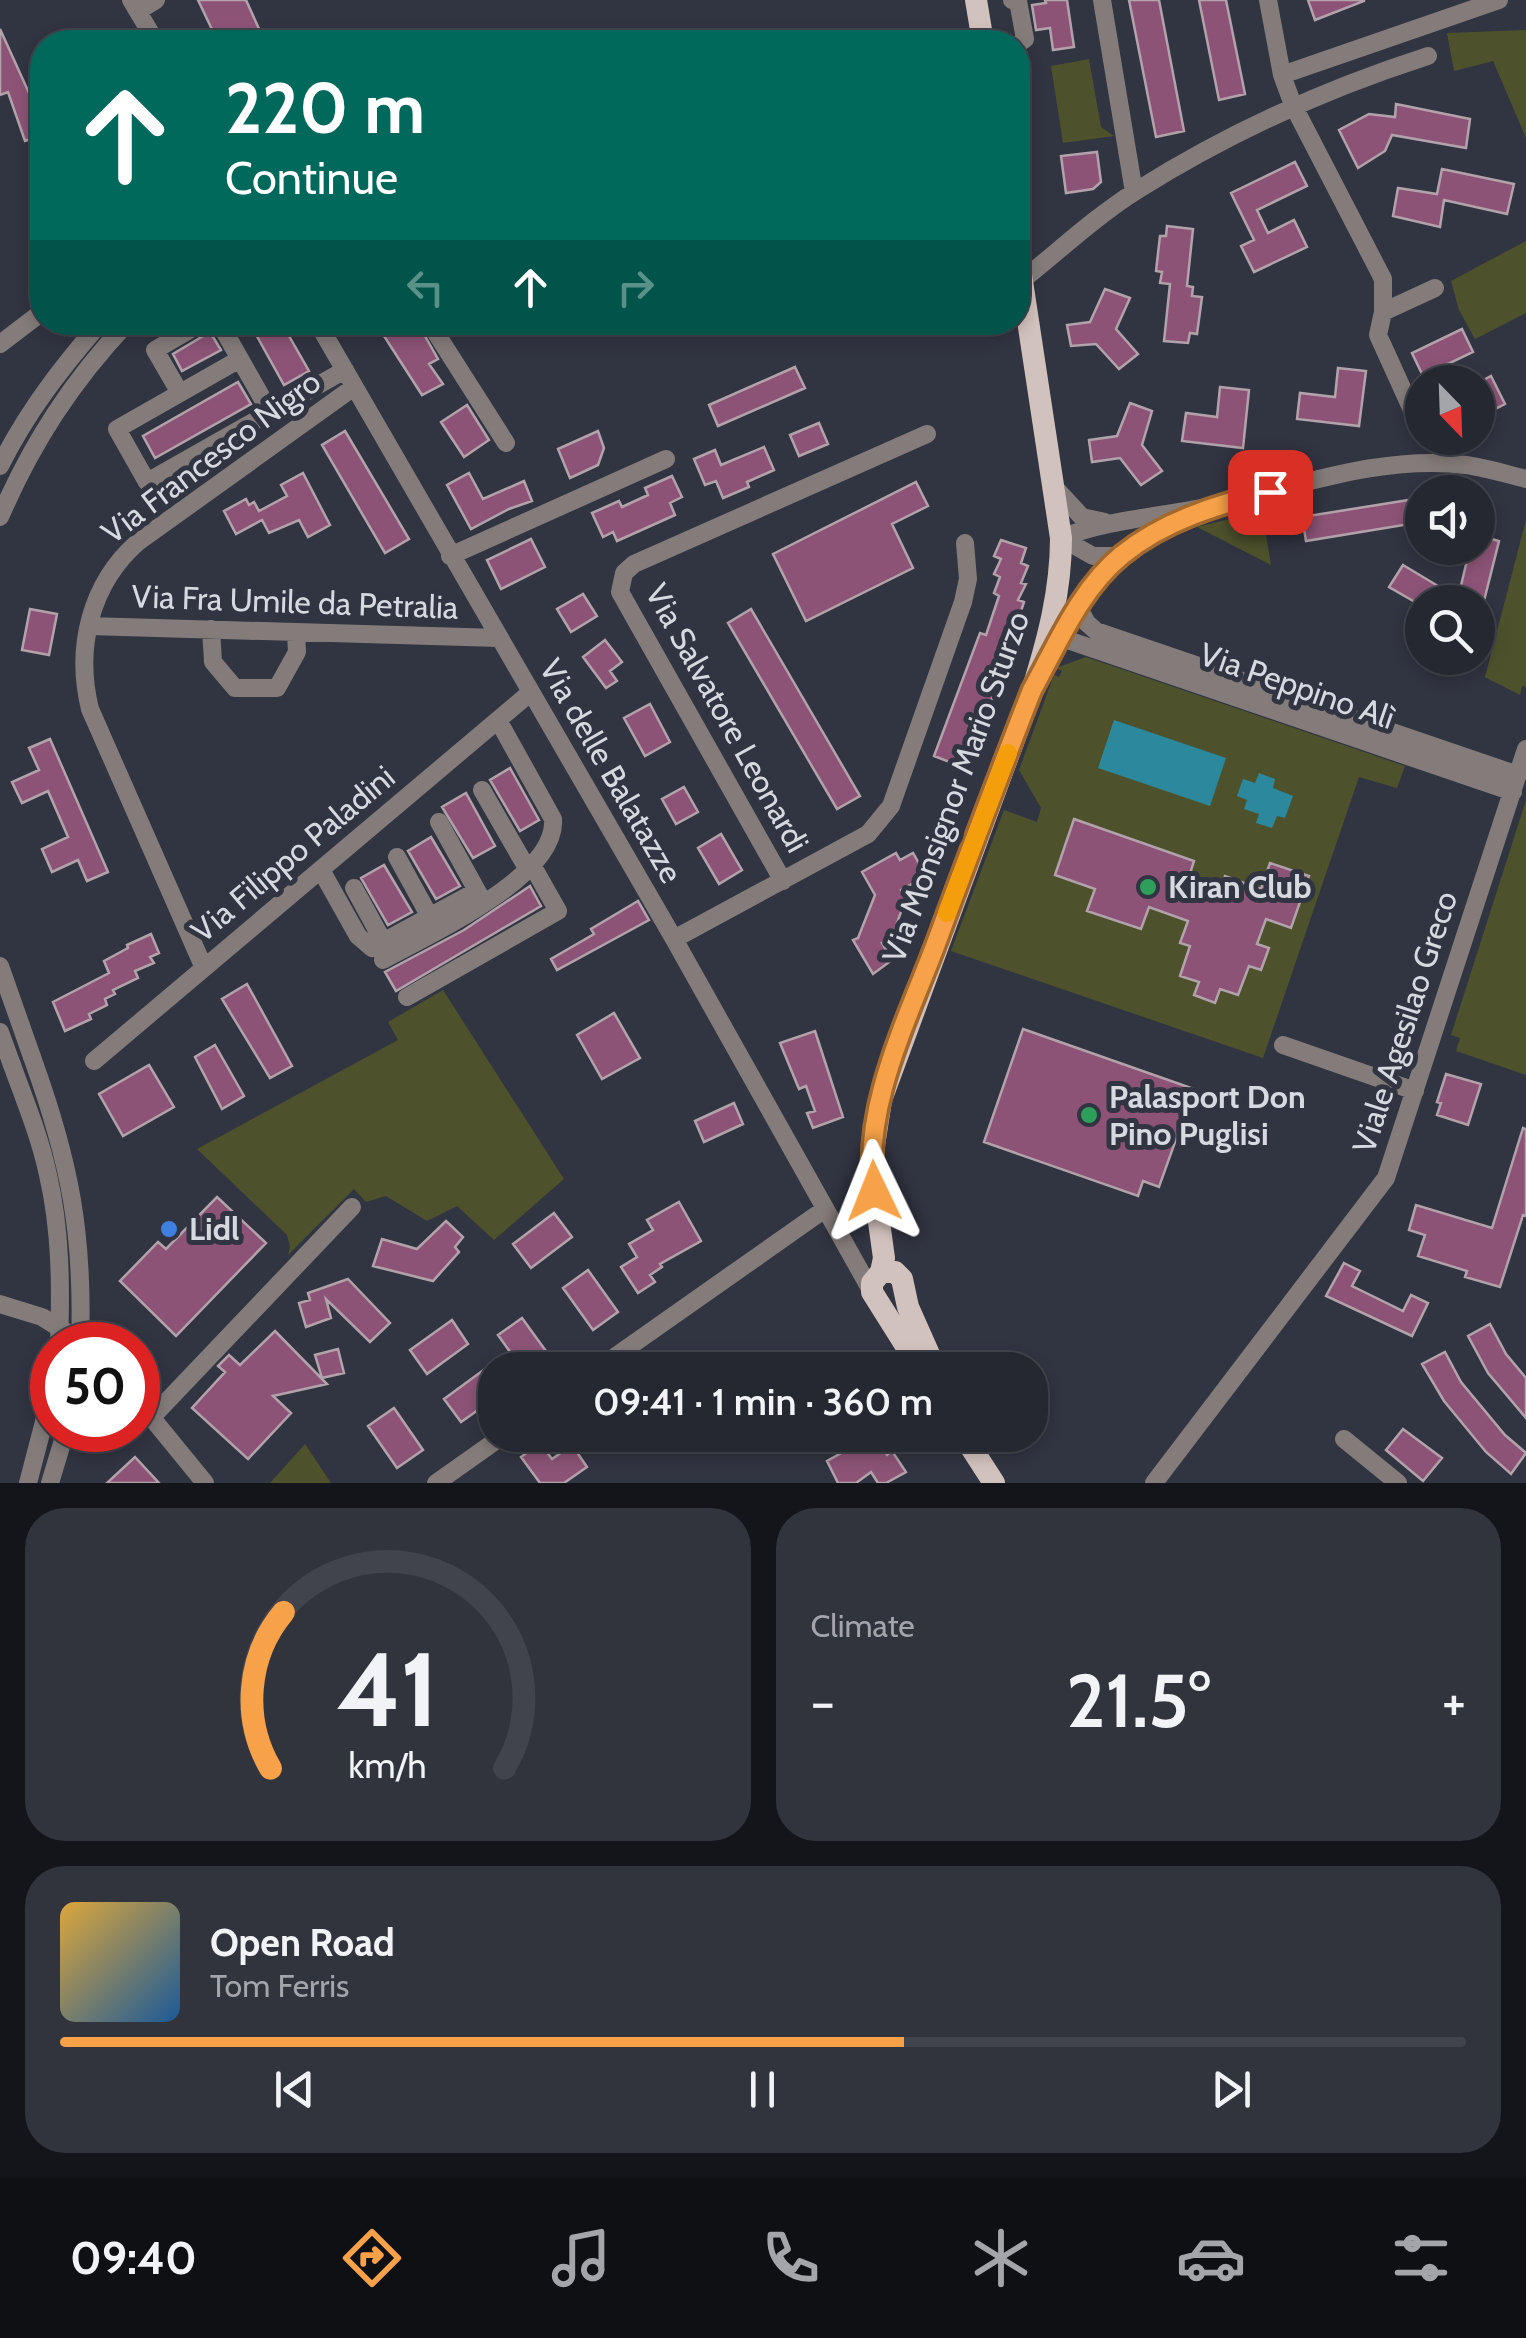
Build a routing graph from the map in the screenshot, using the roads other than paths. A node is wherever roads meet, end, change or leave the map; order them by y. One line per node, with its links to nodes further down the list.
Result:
1 (156, 0): 7 (street)
2 (976, 0): 9 (main road)
3 (1016, 0): 10 (street)
4 (1102, 0): 14 (street)
5 (1268, 0): 12 (street)
6 (1499, 0): 12 (street)
7 (135, 5): 8 (street)
8 (149, 30)
9 (982, 30)
10 (1023, 30)
11 (1428, 56): 13 (street)
12 (1282, 75): 13 (street)
13 (1293, 105): 14 (street); 17 (street)
14 (1134, 192): 15 (street)
15 (1030, 274)
16 (1436, 288): 17 (street)
17 (1383, 312): 30 (street)
18 (30, 321): 26 (street)
19 (90, 335): 37 (street)
20 (116, 335): 41 (street)
21 (181, 335): 29 (street)
22 (227, 335): 27 (street)
23 (325, 335): 28 (street, Via delle Balatazze)
24 (437, 335): 33 (street)
25 (1030, 335): 39 (main road, Via Monsignor Mario Sturzo)
26 (0, 344)
27 (240, 359): 29 (street); 31 (street)
28 (350, 378): 31 (street); 45 (street, Via delle Balatazze); 48 (street, Via Francesco Nigro)
29 (180, 393): 31 (street)
30 (1405, 394)
31 (270, 412)
32 (927, 434): 62 (street, Via Salvatore Leonardi)
33 (506, 442)
34 (1433, 455): 36 (street)
35 (666, 459): 45 (street)
36 (1438, 465): 38 (street); 40 (street)
37 (0, 466)
38 (1526, 479)
39 (1054, 487): 42 (street); 43 (main road, Via Monsignor Mario Sturzo)
40 (1210, 506): 42 (street); 46 (street)
41 (0, 518)
42 (1111, 523): 43 (street)
43 (1062, 538): 46 (street); 51 (main road, Via Monsignor Mario Sturzo)
44 (965, 543): 62 (street)
45 (450, 556): 52 (street, Via delle Balatazze)
46 (1120, 556): 47 (street)
47 (1078, 607): 51 (street); 56 (street, Via Peppino Alì)
48 (89, 626): 49 (street, Via Fra Umile da Petralia); 69 (street, Via Francesco Nigro)
49 (212, 629): 50 (street, Via Fra Umile da Petralia); 50 (street)
50 (296, 632): 52 (street, Via Fra Umile da Petralia)
51 (1056, 636): 56 (street, Via Peppino Alì); 77 (main road, Via Monsignor Mario Sturzo)
52 (498, 638): 53 (street, Via delle Balatazze)
53 (530, 692): 54 (street, Via Filippo Paladini); 66 (street, Via delle Balatazze)
54 (498, 720): 60 (street); 61 (street, Via Filippo Paladini)
55 (1526, 749): 56 (street, Viale Agesilao Greco)
56 (1516, 783): 74 (street, Viale Agesilao Greco)
57 (482, 790): 60 (street)
58 (440, 822): 64 (street)
59 (396, 857): 65 (street)
60 (530, 867): 64 (street); 70 (street)
61 (321, 870): 67 (street); 69 (street, Via Filippo Paladini)
62 (783, 881): 66 (street)
63 (354, 888): 67 (street)
64 (480, 897): 65 (street); 67 (street)
65 (430, 918): 67 (street)
66 (674, 939): 76 (street, Via delle Balatazze)
67 (384, 952)
68 (0, 966): 81 (street, bridge)
69 (204, 968): 73 (street, Via Filippo Paladini)
70 (407, 998)
71 (0, 1032): 80 (street, bridge)
72 (1282, 1045): 74 (street)
73 (94, 1060)
74 (1414, 1091): 96 (street, Viale Agesilao Greco)
75 (352, 1207): 85 (street)
76 (825, 1209): 77 (street, Via delle Balatazze); 82 (street)
77 (885, 1284): 83 (main road); 84 (main road)
78 (0, 1304): 79 (street)
79 (48, 1322)
80 (59, 1322)
81 (83, 1322)
82 (622, 1352)
83 (913, 1352)
84 (928, 1352)
85 (160, 1409)
86 (160, 1429): 93 (street)
87 (1344, 1438): 91 (street)
88 (37, 1452): 92 (street)
89 (480, 1452): 94 (street)
90 (974, 1452): 95 (main road)
91 (1386, 1479)
92 (28, 1483)
93 (205, 1483)
94 (436, 1483)
95 (994, 1483)
96 (1154, 1483)

